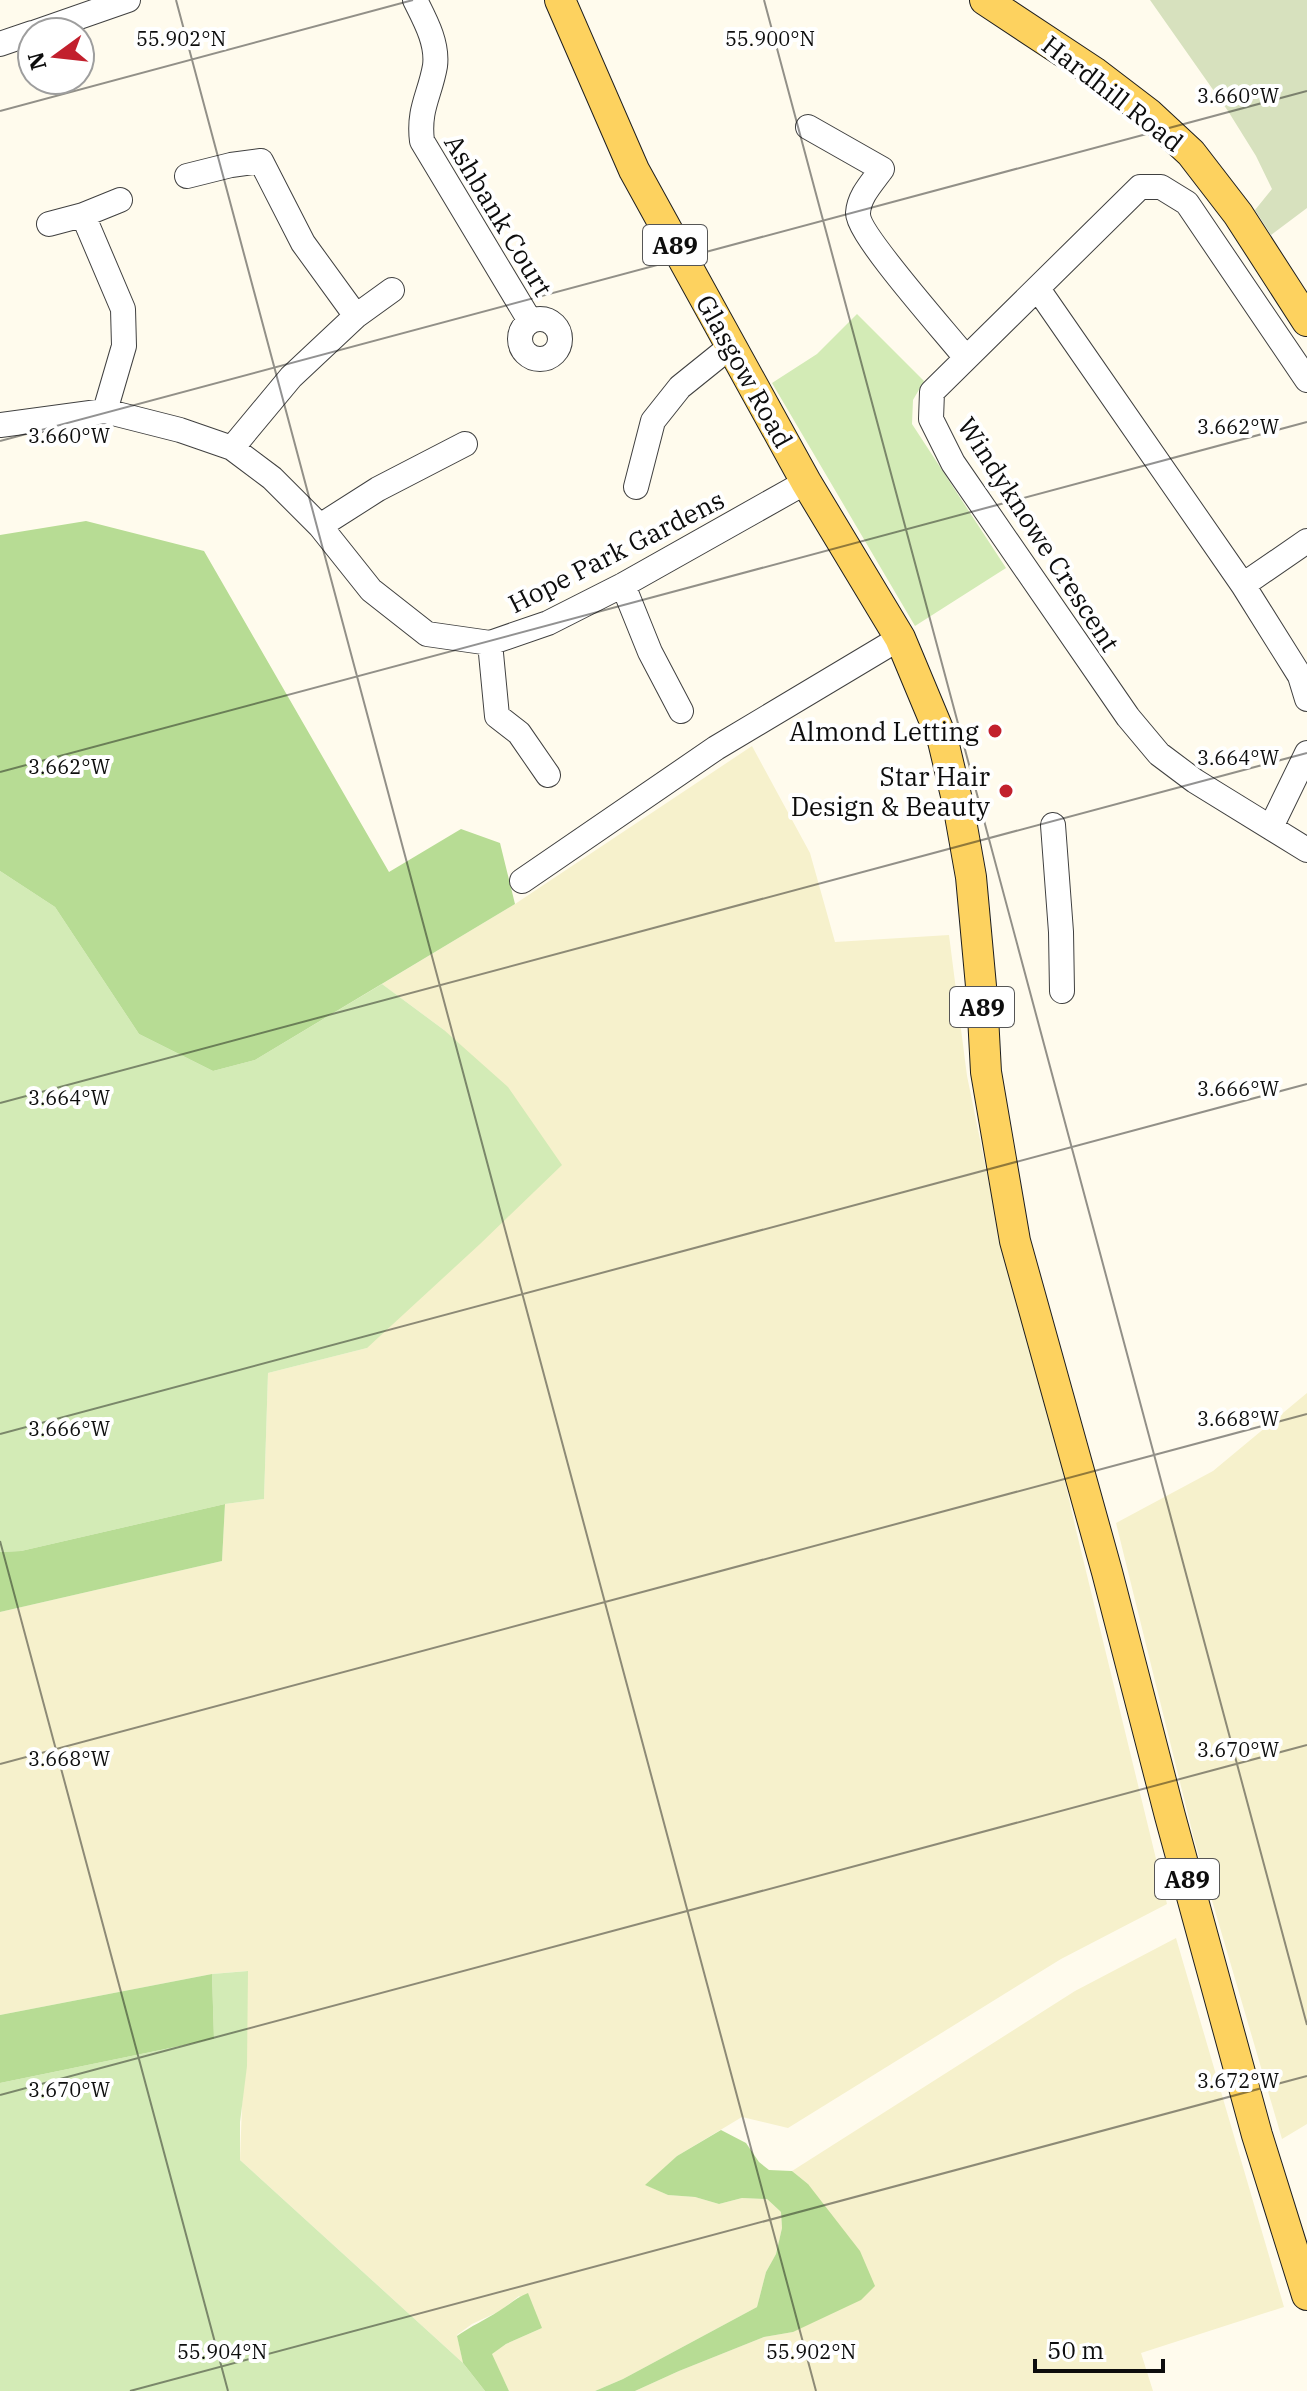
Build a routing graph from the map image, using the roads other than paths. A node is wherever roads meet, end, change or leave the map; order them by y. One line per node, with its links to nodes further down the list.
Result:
1 (128, 0): 5 (street)
2 (415, 0): 14 (street, Ashbank Court)
3 (560, 0): 16 (main road, Glasgow Road / A89)
4 (1000, 4): 15 (main road, Hardhill Road)
5 (82, 16)
6 (808, 127): 17 (street)
7 (187, 176): 13 (street)
8 (120, 200): 9 (street)
9 (83, 215): 10 (street); 19 (street)
10 (49, 224)
11 (1038, 289): 17 (street, Windyknowe Crescent); 18 (street, Windyknowe Crescent); 28 (street)
12 (392, 290): 13 (street)
13 (356, 316): 22 (street)
14 (530, 321)
15 (1307, 321)
16 (731, 346): 23 (main road, Glasgow Road / A89); 24 (street)
17 (966, 358): 36 (street, Windyknowe Crescent)
18 (1307, 380)
19 (105, 411): 20 (street, Hope Park Gardens); 22 (street, Hope Park Gardens)
20 (0, 425)
21 (465, 444): 25 (street)
22 (232, 448): 25 (street, Hope Park Gardens)
23 (806, 482): 27 (street, Hope Park Gardens); 29 (main road, A89)
24 (636, 487)
25 (320, 526): 30 (street, Hope Park Gardens)
26 (1307, 541): 28 (street)
27 (623, 585): 30 (street, Hope Park Gardens); 32 (street)
28 (1243, 585): 31 (street)
29 (900, 638): 38 (street); 40 (main road, A89)
30 (490, 643): 34 (street)
31 (1307, 699)
32 (681, 711)
33 (1307, 753): 36 (street)
34 (548, 775)
35 (1053, 825): 39 (street)
36 (1271, 827): 37 (street, Windyknowe Crescent)
37 (1307, 850)
38 (522, 881)
39 (1062, 991)
40 (1307, 2295)

